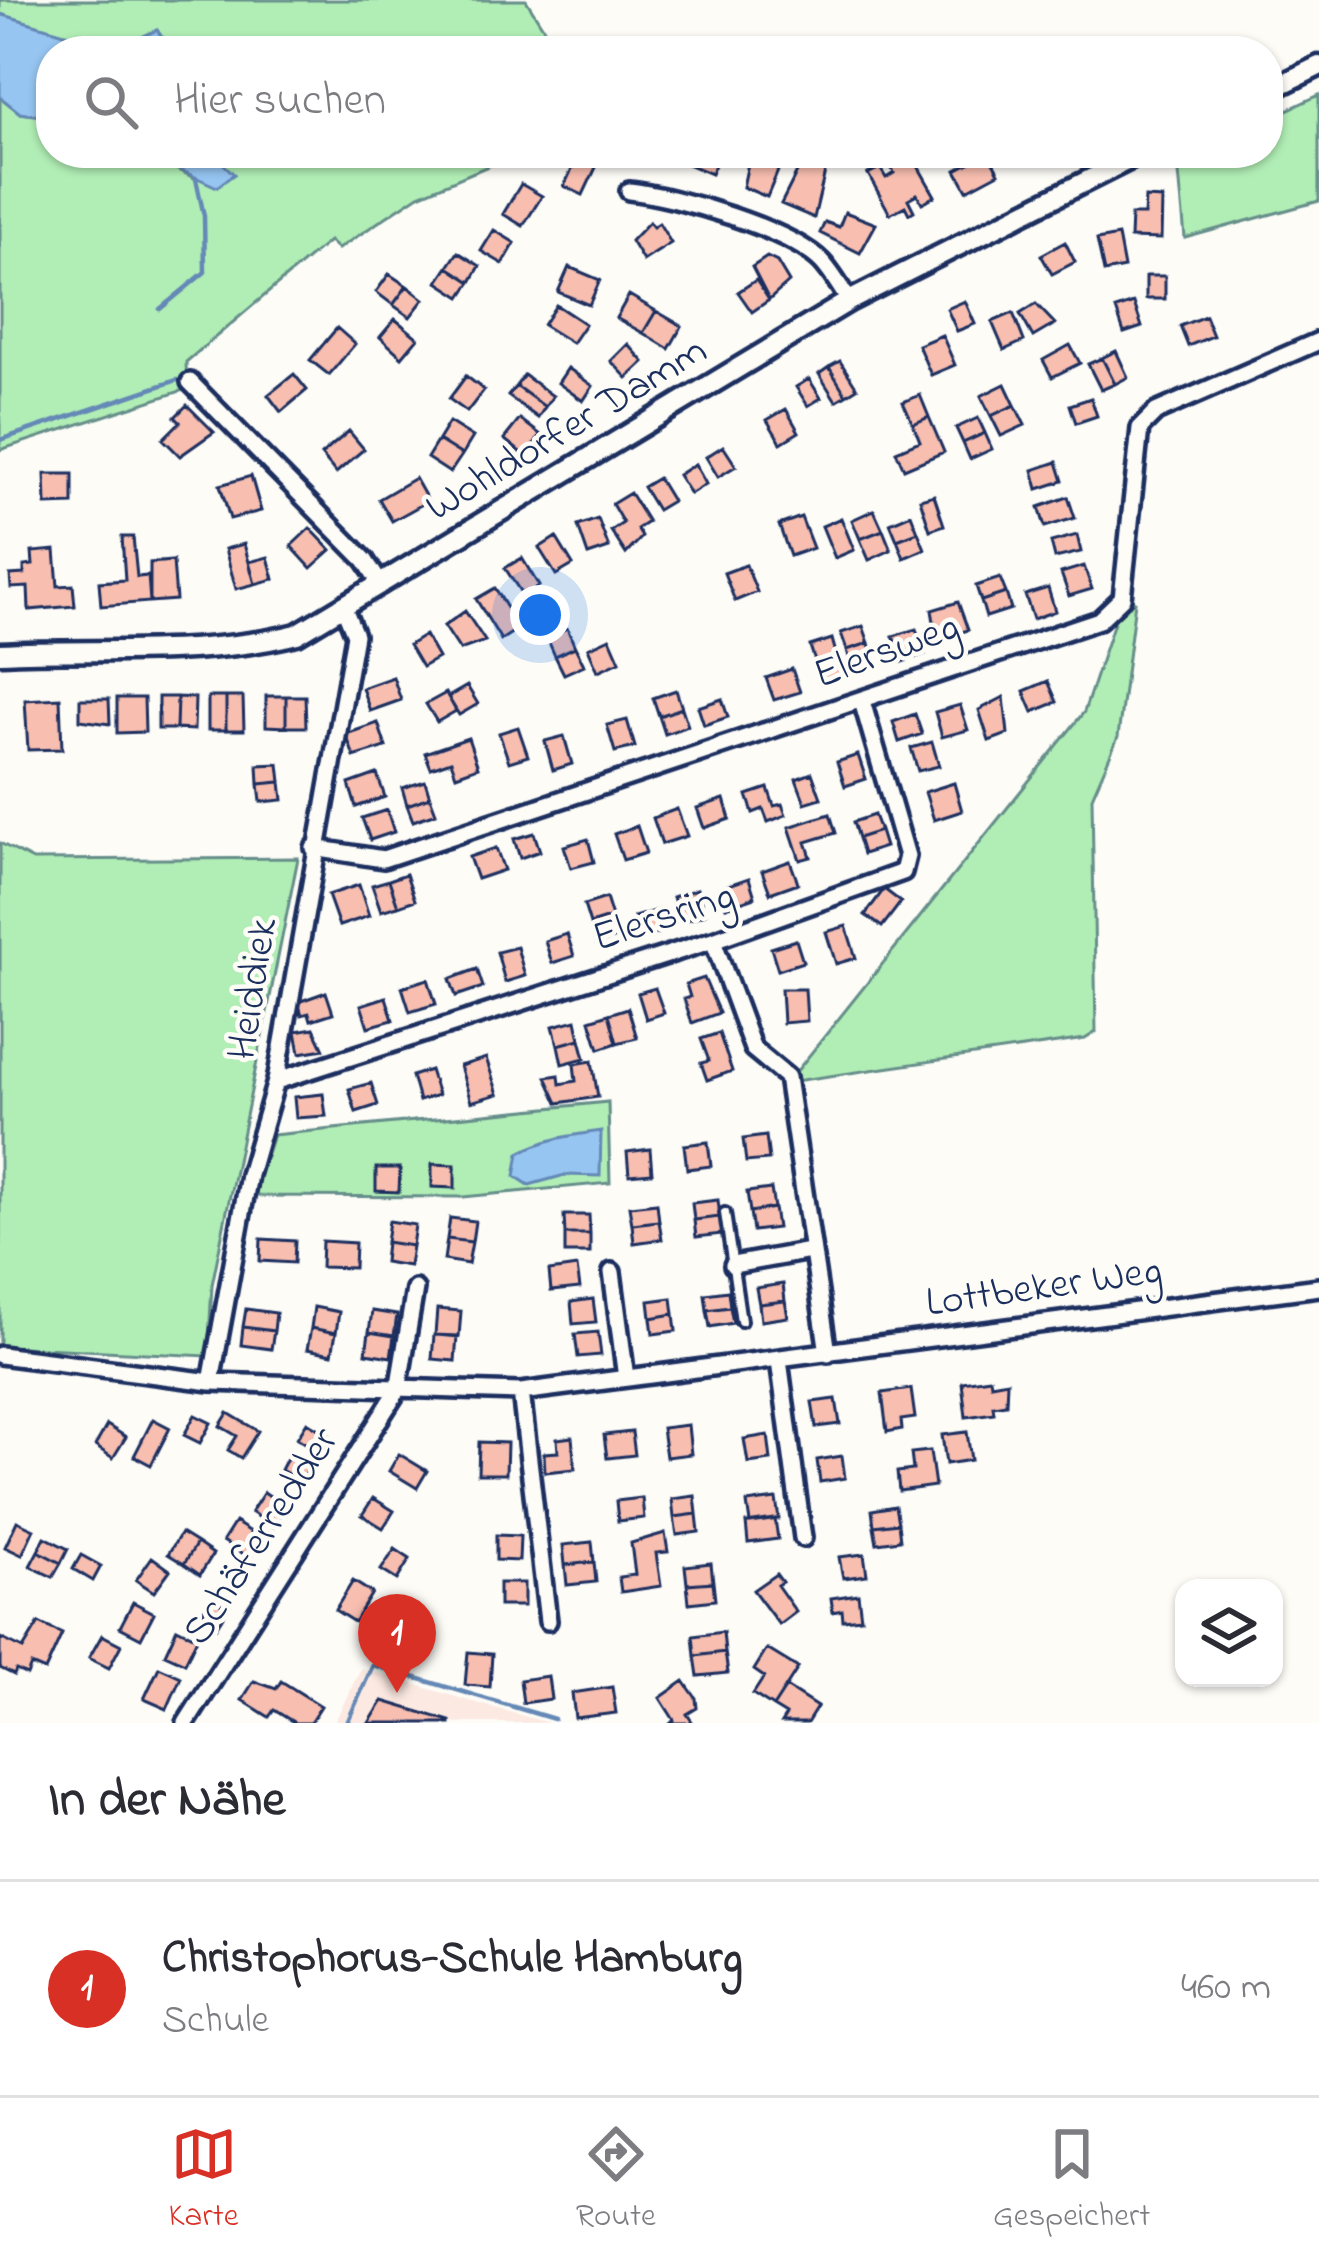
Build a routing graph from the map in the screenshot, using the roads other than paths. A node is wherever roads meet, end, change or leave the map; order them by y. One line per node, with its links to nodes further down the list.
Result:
1 (1319, 66): 2 (street)
2 (1283, 84)
3 (1112, 168): 5 (street, Wohldorfer Damm)
4 (629, 191): 5 (street)
5 (849, 301): 8 (street, Wohldorfer Damm)
6 (1319, 341): 11 (street, Elersweg)
7 (190, 382): 8 (street)
8 (381, 585): 9 (street, Wohldorfer Damm)
9 (344, 608): 10 (street, Wohldorfer Damm); 12 (street, Heiddiek)
10 (0, 653)
11 (862, 701): 12 (street, Elersweg); 13 (street, Elersring)
12 (314, 848): 14 (street, Heiddiek)
13 (713, 940): 14 (street, Elersring); 16 (street)
14 (276, 1081): 26 (street, Heiddiek)
15 (725, 1214): 17 (lane)
16 (810, 1252): 17 (street); 22 (street)
17 (733, 1265): 21 (lane)
18 (612, 1272): 25 (street)
19 (1319, 1287): 22 (street, Lottbeker Weg)
20 (415, 1289): 27 (street)
21 (741, 1321)
22 (828, 1353): 24 (street, Lottbeker Weg)
23 (0, 1355): 26 (street, Lottbeker Weg)
24 (779, 1360): 25 (street, Lottbeker Weg); 29 (street)
25 (626, 1378): 28 (street, Lottbeker Weg)
26 (212, 1382): 27 (street, Lottbeker Weg)
27 (398, 1390): 28 (street, Lottbeker Weg); 31 (street, Schäferredder)
28 (521, 1392): 30 (street)
29 (803, 1538)
30 (548, 1621)
31 (186, 1723)

